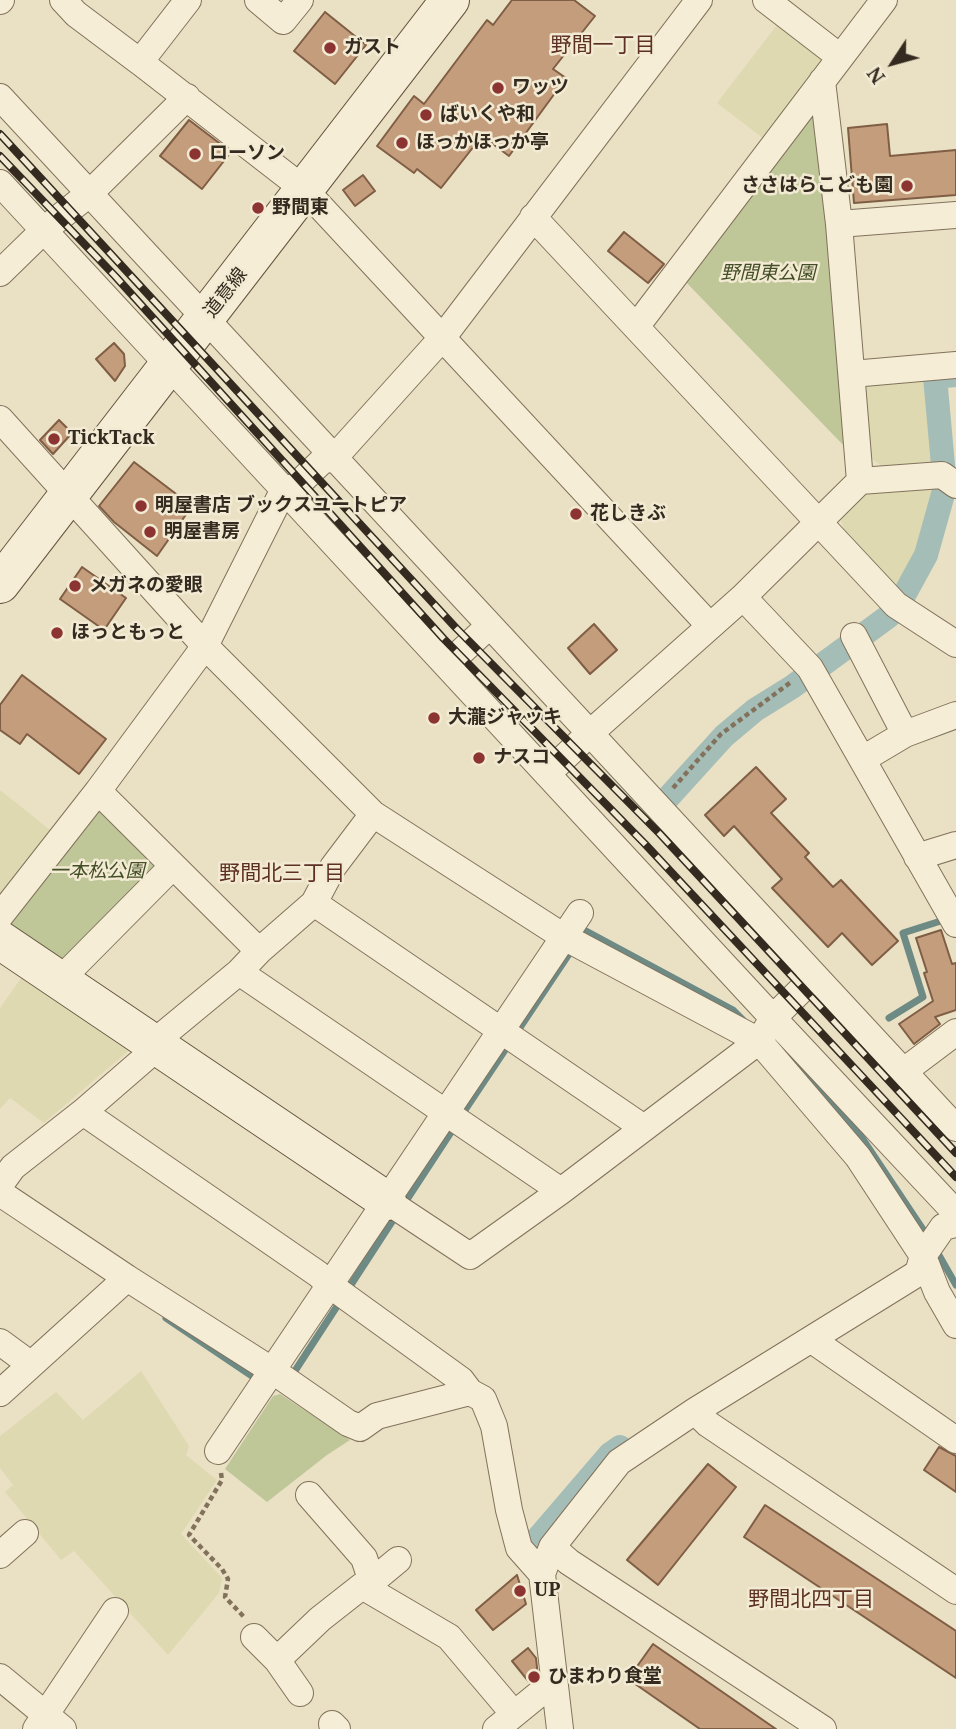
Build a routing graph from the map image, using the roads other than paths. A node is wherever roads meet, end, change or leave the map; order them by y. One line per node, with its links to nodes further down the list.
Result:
1 (63, 0): 10 (street)
2 (188, 0): 10 (street)
3 (258, 0): 4 (street)
4 (300, 0)
5 (450, 0): 15 (street, 道意線)
6 (699, 0): 18 (street)
7 (766, 0): 9 (street)
8 (884, 0): 9 (street)
9 (840, 57): 11 (street)
10 (140, 62): 13 (street)
11 (822, 81): 19 (street); 23 (street)
12 (0, 97): 16 (street)
13 (187, 97): 15 (street); 16 (street)
14 (0, 183): 20 (street)
15 (305, 190): 22 (street, 道意線); 24 (street)
16 (90, 193): 20 (street); 22 (street)
17 (956, 215): 19 (street)
18 (533, 217): 23 (street); 24 (street)
19 (839, 224): 27 (street)
20 (44, 230): 21 (street); 25 (street)
21 (0, 273)
22 (205, 321): 25 (street, 道意線); 29 (street)
23 (636, 327): 34 (street)
24 (443, 337): 29 (street); 38 (street)
25 (170, 365): 32 (street); 33 (street, 道意線)
26 (956, 365): 27 (street)
27 (852, 374): 30 (street)
28 (0, 419): 33 (street)
29 (334, 458): 32 (street); 37 (street)
30 (860, 481): 31 (street); 34 (street)
31 (956, 485)
32 (284, 489): 41 (street); 42 (street)
33 (69, 493): 35 (street, 道意線); 41 (street)
34 (819, 524): 36 (street); 40 (street)
35 (0, 584)
36 (743, 597): 38 (street); 46 (street)
37 (489, 626): 42 (street); 44 (street)
38 (710, 626): 44 (street)
39 (856, 639): 45 (street)
40 (956, 644)
41 (205, 646): 48 (street); 49 (street)
42 (447, 665): 47 (street)
43 (956, 716): 45 (street)
44 (589, 734): 47 (street); 61 (street)
45 (905, 734): 46 (street)
46 (863, 759): 51 (street)
47 (547, 774): 63 (street)
48 (98, 791): 52 (street); 55 (street)
49 (373, 814): 53 (street); 57 (street)
50 (956, 845): 51 (street)
51 (917, 857): 56 (street)
52 (172, 867): 59 (street); 62 (street)
53 (314, 903): 59 (street); 64 (street)
54 (580, 913): 57 (street)
55 (0, 916)
56 (956, 924)
57 (564, 937): 64 (street); 66 (street)
58 (0, 940): 62 (street)
59 (259, 951): 60 (street)
60 (239, 972): 67 (street); 70 (street)
61 (815, 976): 63 (street); 68 (street)
62 (61, 979): 67 (street)
63 (773, 1018): 66 (street); 77 (street)
64 (501, 1031): 70 (street); 71 (street)
65 (956, 1032): 68 (street)
66 (759, 1041): 71 (street); 78 (street)
67 (158, 1046): 69 (street); 76 (street)
68 (904, 1071): 72 (street)
69 (83, 1112): 73 (street); 80 (street)
70 (445, 1113): 74 (street); 76 (street)
71 (644, 1128): 74 (street)
72 (956, 1128)
73 (0, 1185)
74 (561, 1191): 76 (street)
75 (0, 1193): 79 (street)
76 (387, 1201): 80 (street)
77 (956, 1213)
78 (937, 1240): 81 (street); 82 (street)
79 (127, 1278): 84 (street); 85 (street)
80 (331, 1286): 85 (street); 86 (street)
81 (956, 1325)
82 (812, 1340): 88 (street); 89 (street)
83 (0, 1342): 84 (street)
84 (30, 1364): 87 (street)
85 (273, 1371): 86 (street); 90 (street)
86 (470, 1392): 96 (street)
87 (0, 1393)
88 (695, 1411): 93 (street); 98 (street)
89 (956, 1440)
90 (218, 1451)
91 (309, 1495): 97 (street)
92 (25, 1532): 94 (street)
93 (552, 1547): 96 (street); 108 (street)
94 (0, 1555)
95 (398, 1560): 97 (street)
96 (542, 1574): 103 (street)
97 (369, 1586): 101 (street); 105 (street)
98 (956, 1591)
99 (115, 1611): 106 (street)
100 (254, 1637): 101 (street)
101 (277, 1660): 104 (street)
102 (0, 1677): 106 (street)
103 (555, 1688): 105 (street); 107 (street)
104 (300, 1693)
105 (505, 1722)
106 (48, 1723)
107 (559, 1729)
108 (823, 1729)

